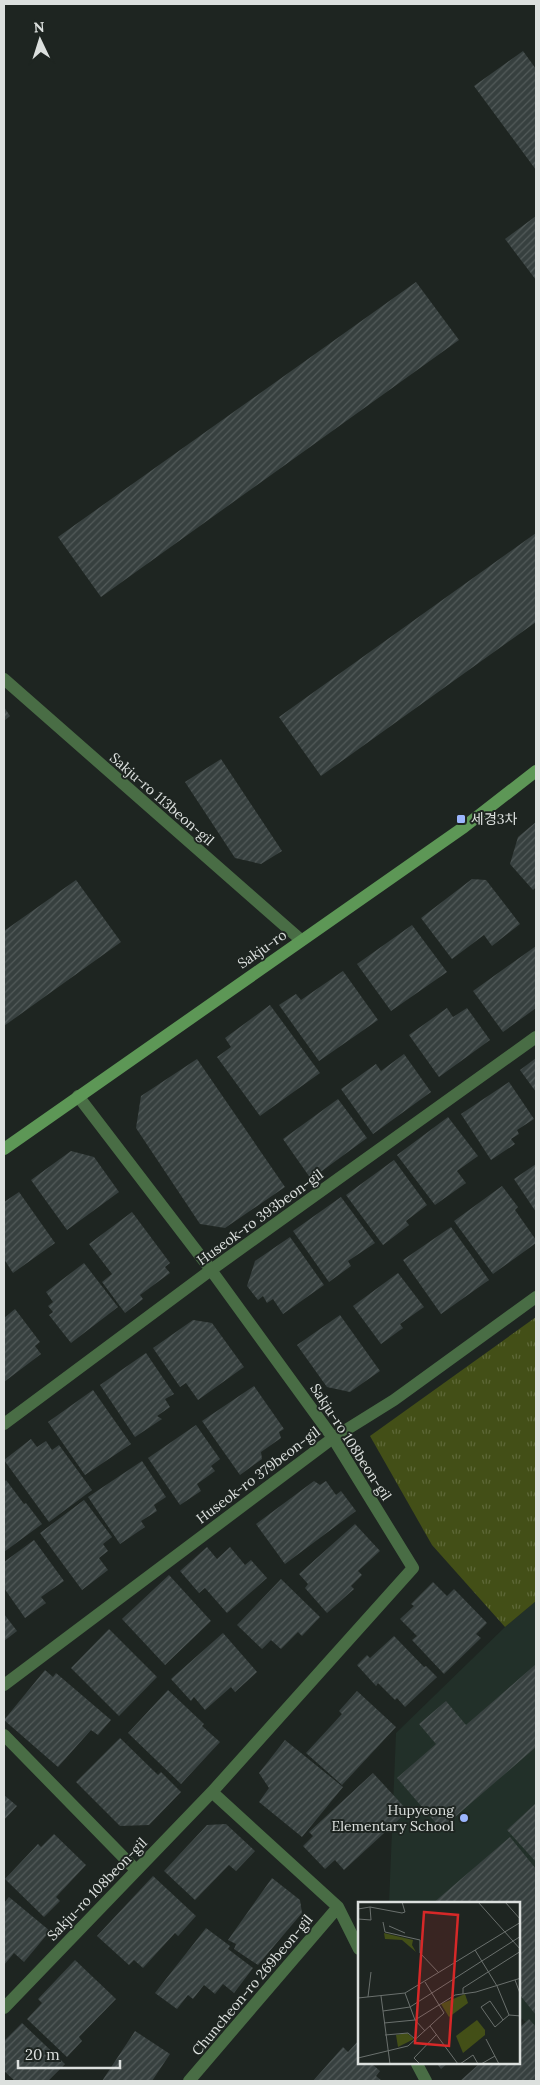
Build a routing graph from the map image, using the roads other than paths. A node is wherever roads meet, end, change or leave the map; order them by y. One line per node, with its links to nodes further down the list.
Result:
1 (4, 679): 3 (street, Sakju-ro 113beon-gil)
2 (536, 771): 3 (street, Sakju-ro)
3 (302, 940): 5 (street, Sakju-ro)
4 (536, 1037): 7 (street, Huseok-ro 393beon-gil)
5 (78, 1096): 6 (street, Sakju-ro); 7 (street, Sakju-ro 108beon-gil)
6 (4, 1149)
7 (211, 1270): 9 (street, Huseok-ro 393beon-gil); 10 (street, Sakju-ro 108beon-gil)
8 (536, 1297): 10 (street, Huseok-ro 379beon-gil)
9 (4, 1424)
10 (333, 1438): 11 (street, Huseok-ro 379beon-gil); 13 (street, Sakju-ro 108beon-gil)
11 (4, 1685)
12 (4, 1735): 14 (street)
13 (212, 1792): 14 (street, Sakju-ro 108beon-gil); 15 (street)
14 (136, 1870): 17 (street, Sakju-ro 108beon-gil)
15 (338, 1908): 16 (street); 19 (street, Chuncheon-ro 269beon-gil)
16 (358, 1947)
17 (4, 2008)
18 (418, 2065): 20 (street)
19 (189, 2081)
20 (426, 2081)

